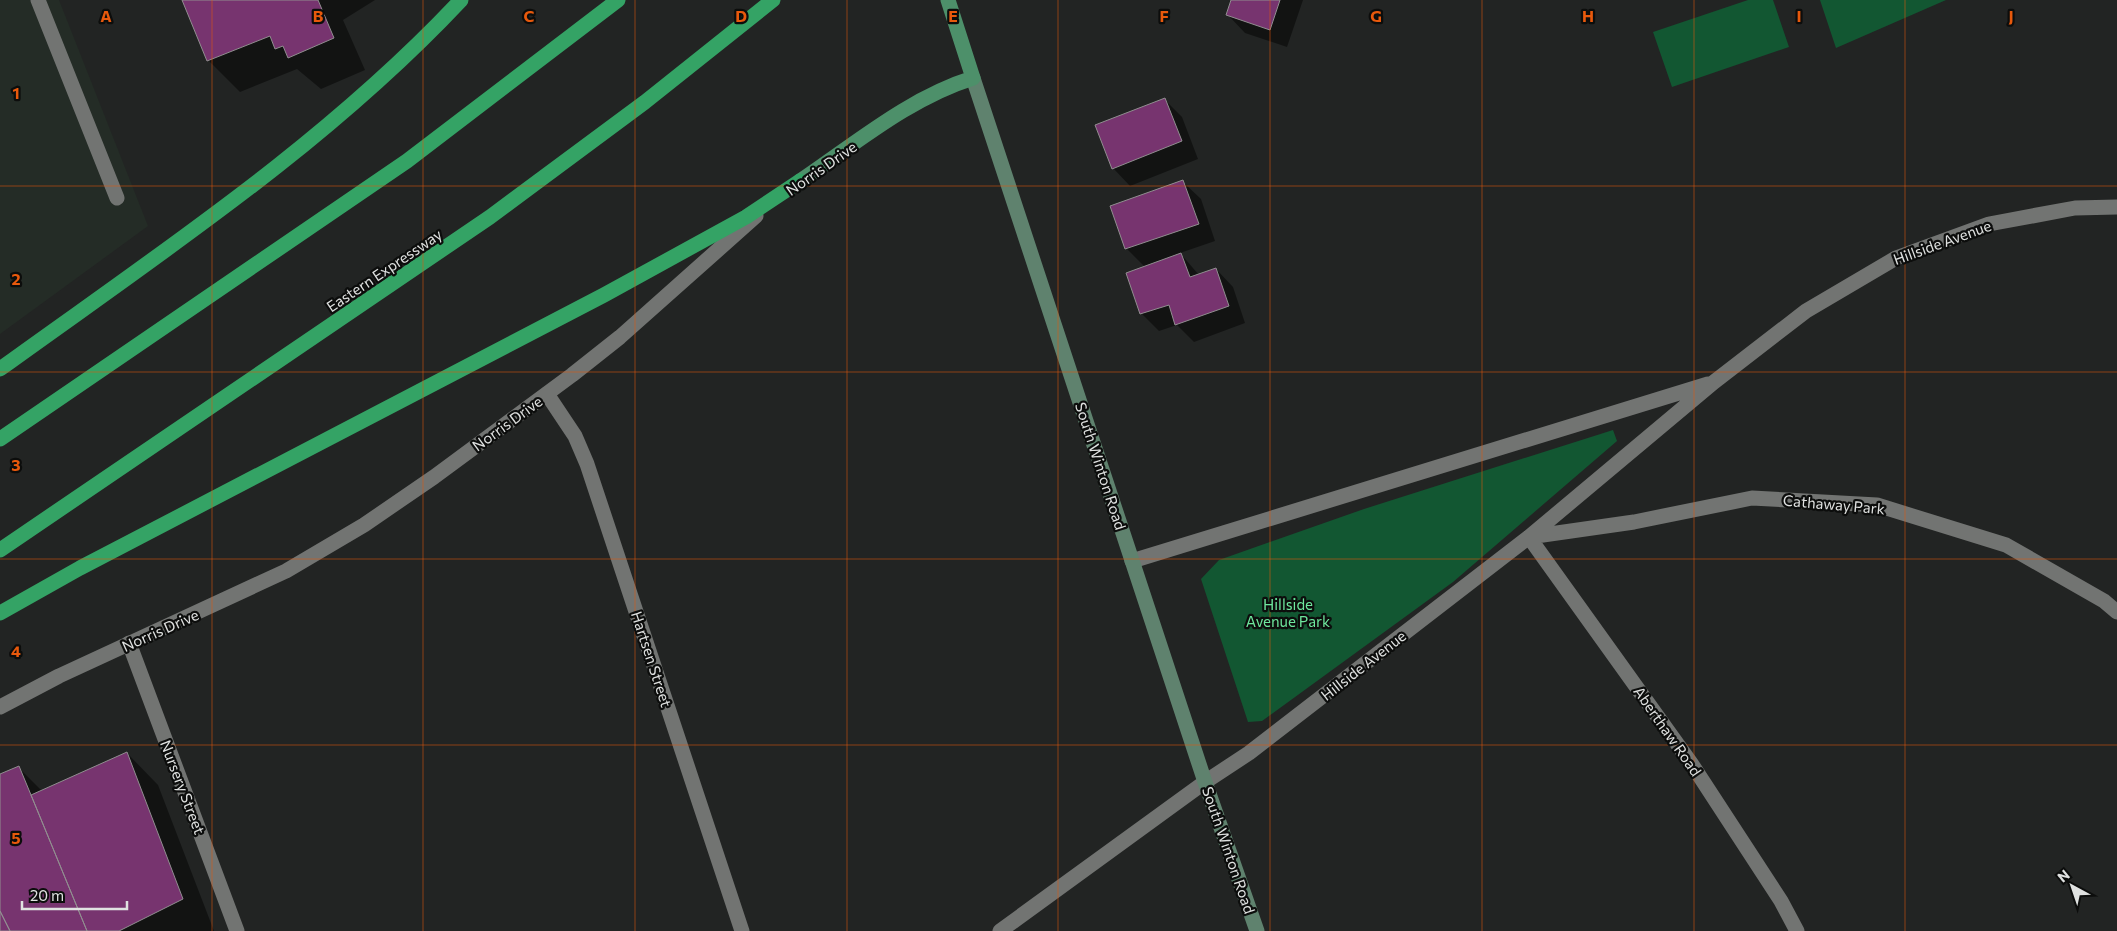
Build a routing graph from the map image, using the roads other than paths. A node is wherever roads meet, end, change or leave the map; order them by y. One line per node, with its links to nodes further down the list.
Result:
1 (38, 0): 8 (street)
2 (462, 0): 10 (highway)
3 (618, 0): 13 (highway)
4 (773, 0): 15 (highway, Eastern Expressway)
5 (950, 1): 6 (main road, South Winton Road)
6 (974, 78): 7 (main road, Norris Drive); 16 (main road, South Winton Road)
7 (800, 181): 12 (street, Norris Drive); 18 (highway)
8 (117, 198)
9 (2117, 207): 11 (street, Hillside Avenue)
10 (0, 368)
11 (1714, 382): 14 (street, Hillside Avenue); 16 (street, Hillside Avenue)
12 (547, 394): 19 (street, Norris Drive); 23 (street, Hartsen Street)
13 (0, 439)
14 (1529, 537): 17 (street, Cathaway Park); 21 (street, Hillside Avenue); 26 (street, Aberthaw Road)
15 (0, 550)
16 (1132, 561): 21 (main road, South Winton Road)
17 (2117, 612)
18 (0, 613)
19 (129, 643): 20 (street, Norris Drive); 22 (street, Nursery Street)
20 (0, 707)
21 (1205, 782): 24 (street, Hillside Avenue); 25 (main road, South Winton Road)
22 (237, 931)
23 (742, 931)
24 (1000, 931)
25 (1257, 931)
26 (1797, 931)

